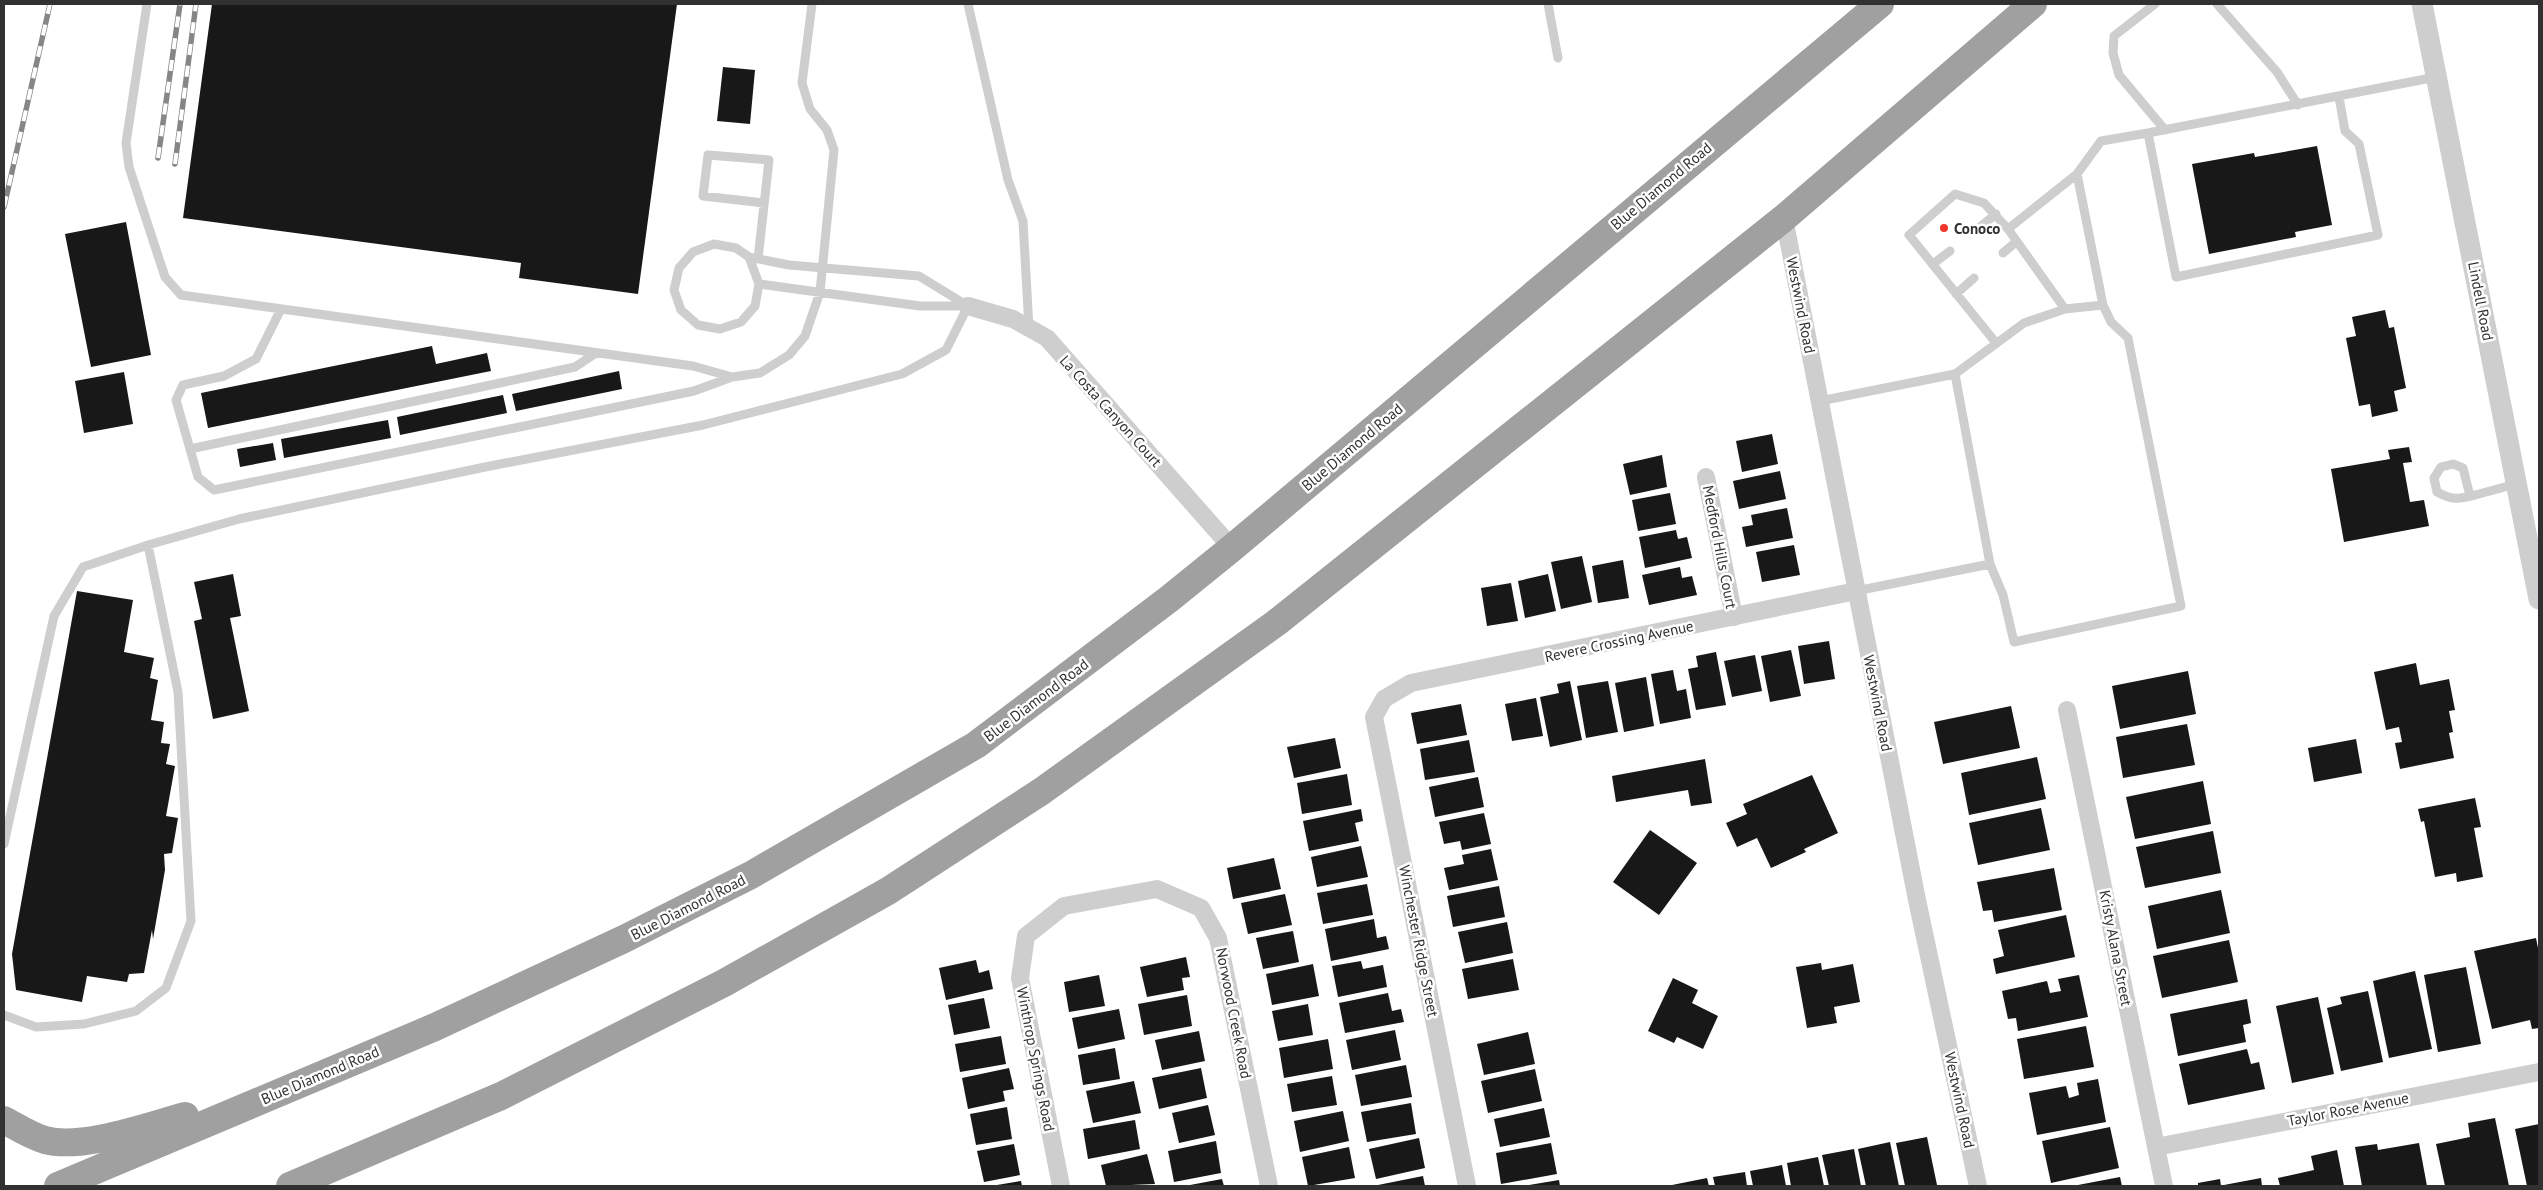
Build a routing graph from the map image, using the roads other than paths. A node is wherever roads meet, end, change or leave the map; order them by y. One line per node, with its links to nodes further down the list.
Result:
1 (147, 4): 36 (lane)
2 (812, 4): 29 (lane)
3 (968, 4): 38 (lane)
4 (1548, 4): 12 (lane)
5 (1880, 4): 49 (highway, Blue Diamond Road)
6 (2011, 4): 11 (highway)
7 (2033, 4): 11 (highway)
8 (2154, 4): 16 (lane)
9 (2217, 4): 15 (lane)
10 (2422, 4): 13 (street, Lindell Road)
11 (2002, 30): 21 (highway)
12 (1558, 58)
13 (2437, 77): 14 (lane); 46 (street, Lindell Road)
14 (2340, 97): 15 (lane); 17 (lane)
15 (2298, 105): 16 (lane)
16 (2165, 130): 17 (lane)
17 (2148, 133): 18 (lane)
18 (2077, 174): 23 (lane); 34 (lane)
19 (764, 203): 19 (lane); 27 (lane)
20 (1996, 214): 22 (lane); 23 (lane); 28 (lane)
21 (1784, 218): 43 (street, Westwind Road); 64 (highway)
22 (1980, 226)
23 (2008, 229): 24 (lane)
24 (2016, 242): 26 (lane); 37 (lane)
25 (1950, 251): 28 (lane)
26 (2003, 253)
27 (754, 258): 29 (lane); 31 (lane); 31 (lane)
28 (1933, 264): 33 (lane)
29 (822, 268): 32 (lane); 35 (lane)
30 (1974, 278): 33 (lane)
31 (759, 284): 32 (lane)
32 (820, 292): 35 (lane); 42 (lane)
33 (1956, 294): 39 (lane)
34 (2103, 305): 37 (lane); 50 (lane)
35 (968, 306): 38 (street, La Costa Canyon Court); 48 (lane)
36 (281, 309): 40 (lane); 44 (lane)
37 (2065, 309): 39 (lane)
38 (1029, 328): 49 (street, La Costa Canyon Court)
39 (1996, 343): 41 (lane)
40 (596, 353): 42 (lane); 44 (lane)
41 (1955, 374): 43 (lane); 50 (lane)
42 (732, 377): 44 (lane)
43 (1820, 401): 51 (street, Westwind Road)
44 (190, 449)
45 (1706, 477): 53 (street, Medford Hills Court)
46 (2517, 484): 47 (lane); 52 (street, Lindell Road)
47 (2470, 496): 47 (lane)
48 (148, 545): 56 (lane); 58 (lane)
49 (1232, 548): 60 (highway, Blue Diamond Road)
50 (1990, 564): 51 (lane)
51 (1856, 591): 53 (street, Revere Crossing Avenue); 68 (street, Westwind Road)
52 (2539, 599)
53 (1734, 618): 54 (street, Revere Crossing Avenue)
54 (1384, 699): 67 (street, Winchester Ridge Street)
55 (2067, 710): 62 (street, Kristy Alana Street)
56 (4, 844)
57 (1110, 898): 65 (street, Winthrop Springs Road); 66 (street, Norwood Creek Road)
58 (4, 1015)
59 (2539, 1072): 62 (street, Taylor Rose Avenue)
60 (285, 1089): 61 (highway); 63 (highway, Blue Diamond Road)
61 (4, 1120)
62 (2156, 1147): 69 (street, Kristy Alana Street)
63 (58, 1186)
64 (290, 1186)
65 (1060, 1186)
66 (1269, 1186)
67 (1467, 1186)
68 (1978, 1186)
69 (2164, 1186)

